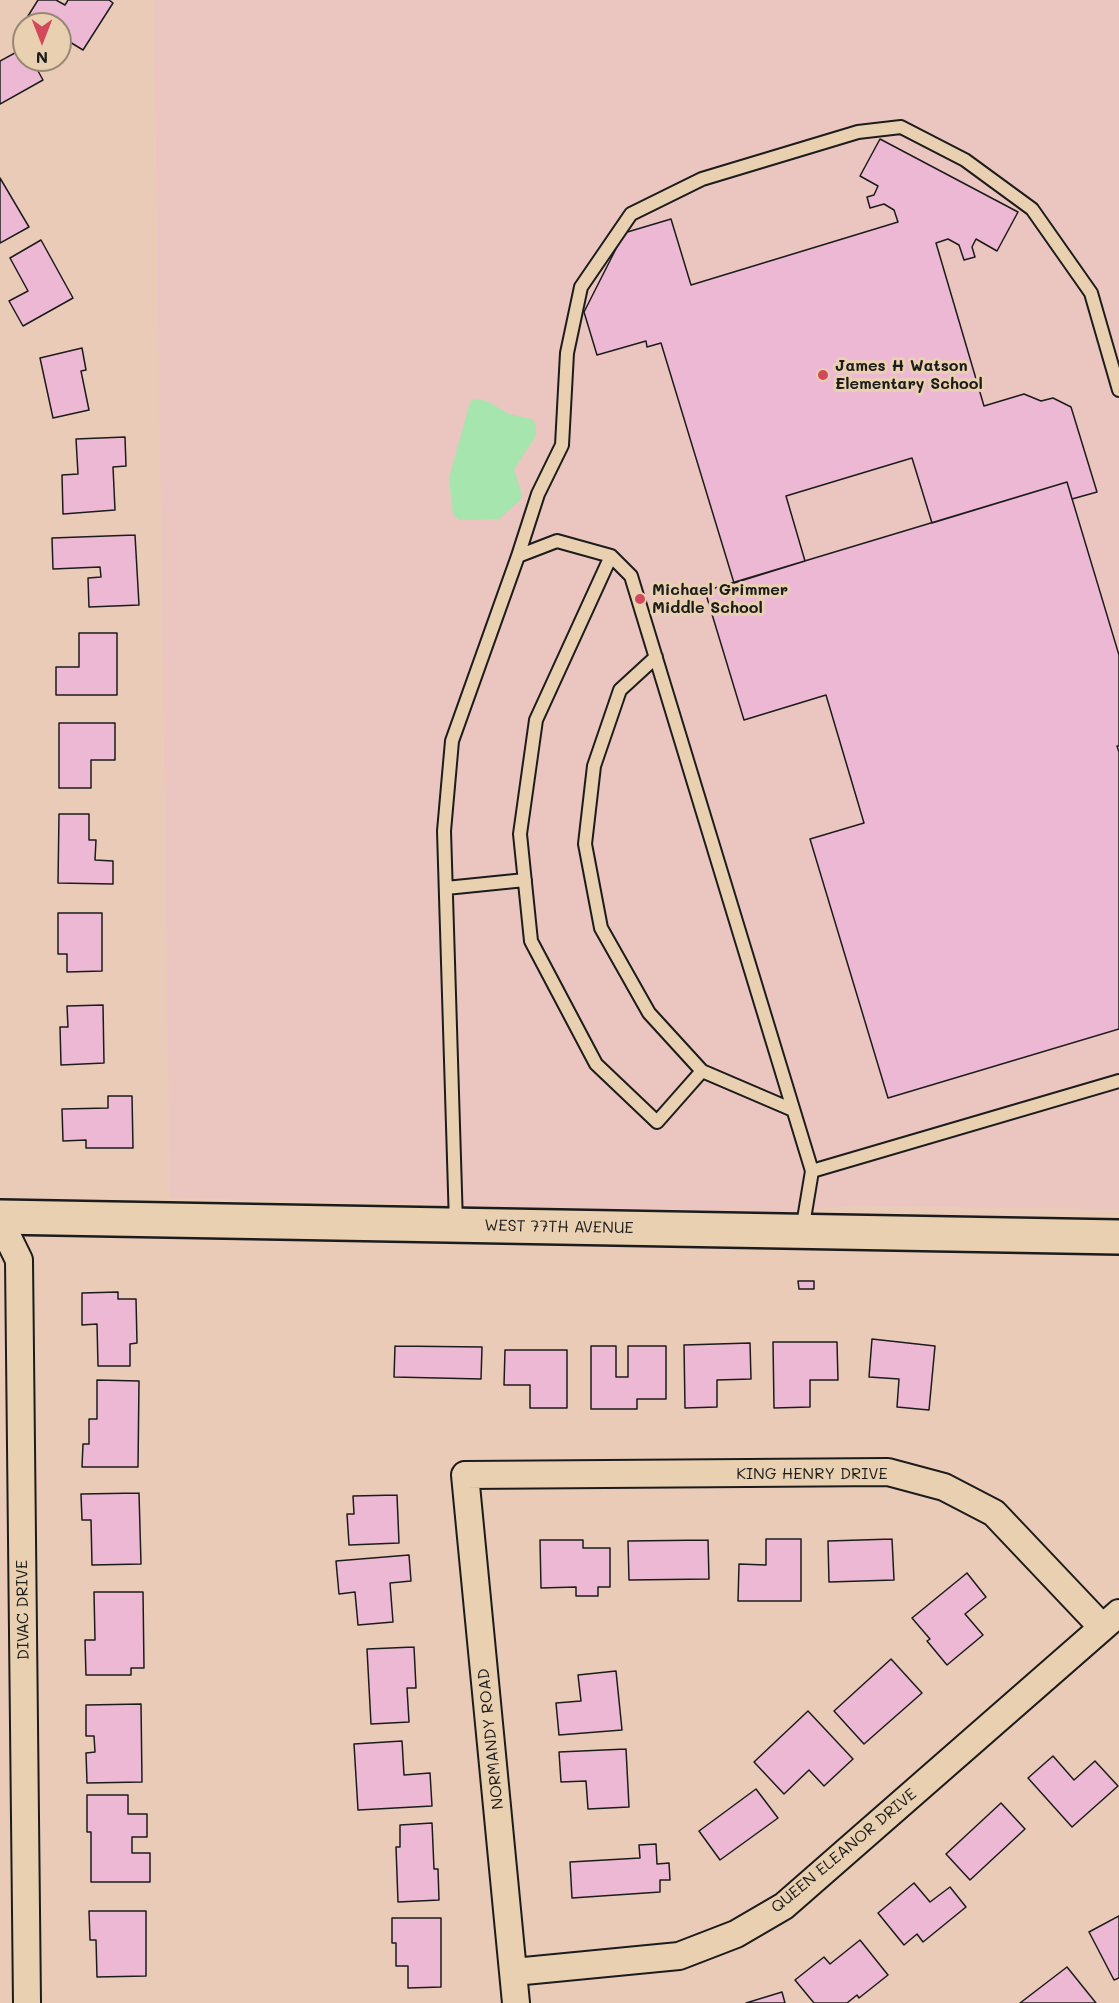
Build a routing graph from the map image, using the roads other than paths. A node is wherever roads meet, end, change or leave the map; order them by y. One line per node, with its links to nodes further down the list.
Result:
1 (1119, 390): 2 (lane)
2 (518, 556): 3 (lane); 6 (lane)
3 (611, 556): 4 (lane); 5 (lane)
4 (656, 657): 7 (lane); 9 (lane)
5 (525, 880): 6 (lane); 7 (lane)
6 (446, 888): 12 (lane)
7 (702, 1071): 9 (lane)
8 (1119, 1081): 10 (lane)
9 (794, 1110): 10 (lane)
10 (812, 1171): 13 (lane)
11 (0, 1219): 12 (street, WEST 77TH AVENUE); 18 (street, DIVAC DRIVE)
12 (456, 1225): 13 (street, WEST 77TH AVENUE)
13 (802, 1232): 14 (street, WEST 77TH AVENUE)
14 (1119, 1237)
15 (465, 1475): 16 (street, KING HENRY DRIVE); 17 (street, NORMANDY ROAD)
16 (1110, 1620): 17 (street, QUEEN ELEANOR DRIVE)
17 (514, 1972): 19 (street, NORMANDY ROAD)
18 (27, 2003)
19 (516, 2003)

